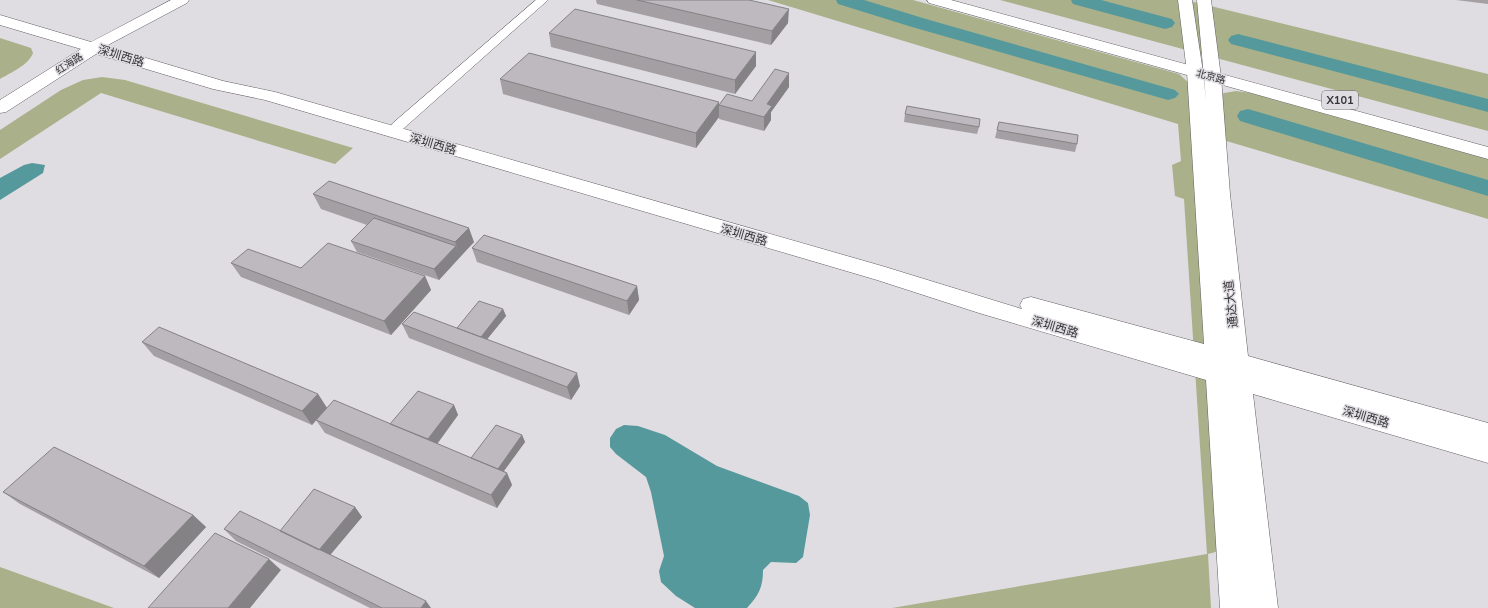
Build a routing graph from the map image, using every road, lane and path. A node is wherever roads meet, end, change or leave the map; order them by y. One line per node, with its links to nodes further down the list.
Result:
1 (161, 0): 10 (street, 红海路)
2 (182, 0): 10 (street, 红海路)
3 (544, 0): 14 (street)
4 (934, 0): 11 (street, 北京路 / X101)
5 (972, 0): 11 (street, 北京路 / X101)
6 (1185, 0): 11 (street, 通达大道)
7 (1204, 0): 11 (street, 通达大道)
8 (0, 10): 10 (street, 深圳西路)
9 (0, 20): 10 (street, 深圳西路)
10 (92, 42): 12 (street, 红海路); 13 (street, 红海路); 14 (street, 深圳西路); 17 (street, 深圳西路)
11 (1203, 68): 15 (street, 北京路 / X101); 16 (street, 北京路 / X101); 17 (street, 通达大道)
12 (0, 94)
13 (0, 108)
14 (398, 126): 17 (street, 深圳西路)
15 (1488, 140)
16 (1488, 153)
17 (1227, 368): 18 (street, 深圳西路); 19 (street, 深圳西路); 20 (street, 通达大道); 21 (street, 通达大道)
18 (1488, 434)
19 (1488, 452)
20 (1235, 608)
21 (1262, 608)

